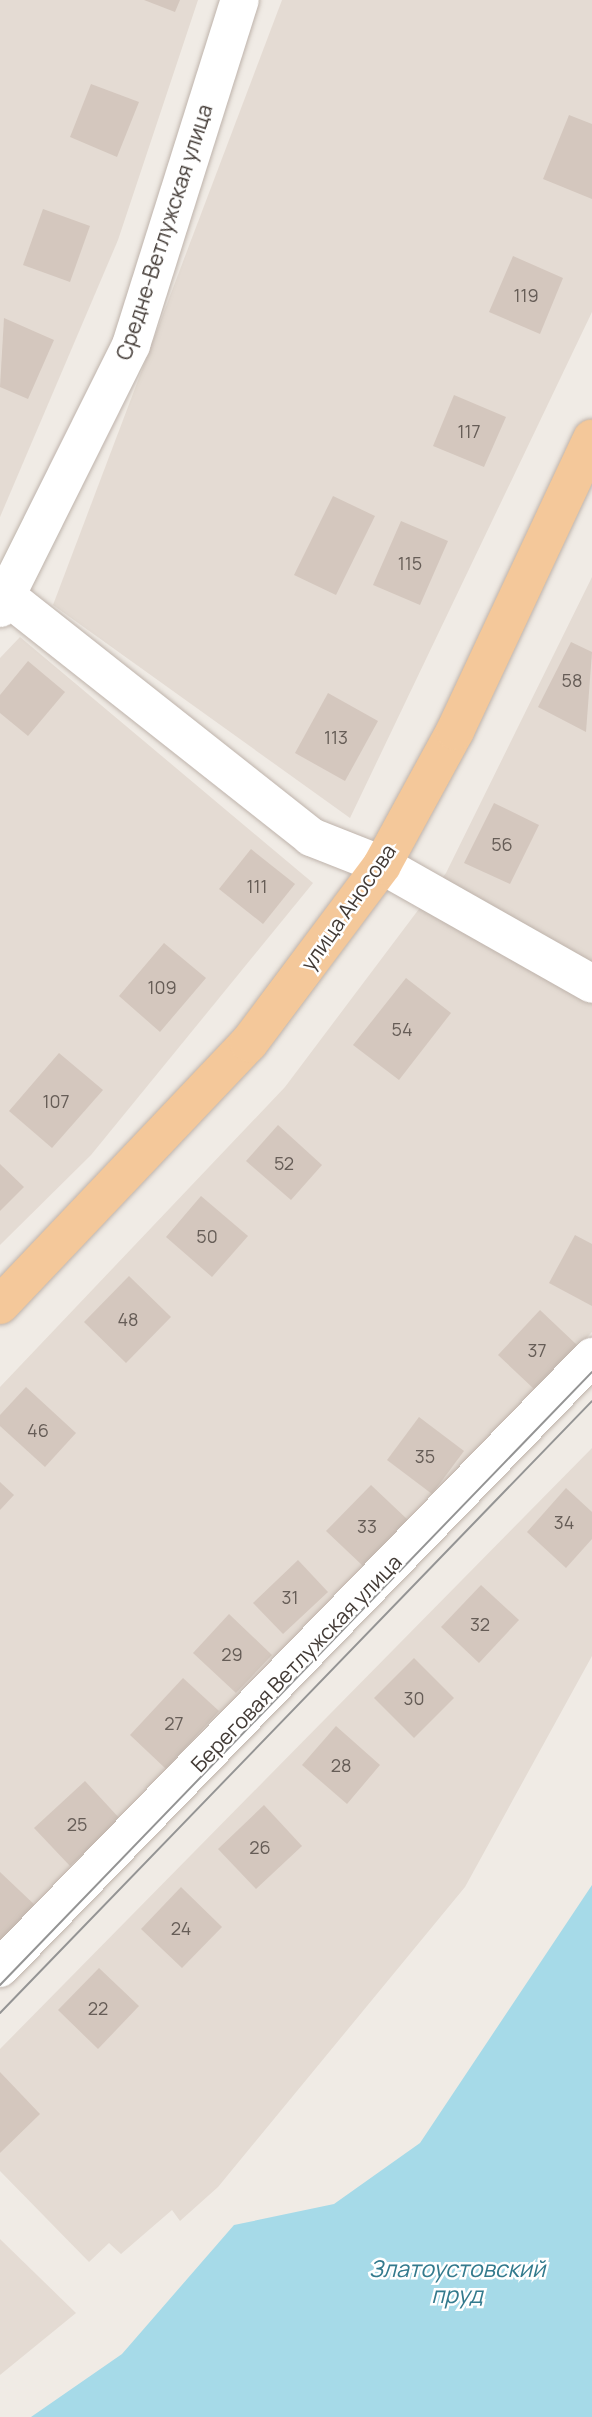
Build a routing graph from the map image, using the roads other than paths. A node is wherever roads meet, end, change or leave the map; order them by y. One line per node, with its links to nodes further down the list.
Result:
1 (240, 0): 3 (street, Средне-Ветлужская улица)
2 (592, 439): 4 (main road, улица Аносова)
3 (3, 599): 4 (street)
4 (382, 865): 5 (street); 6 (main road, улица Аносова)
5 (592, 984)
6 (0, 1305)
7 (592, 1357): 8 (street, Береговая Ветлужская улица)
8 (0, 1968)

